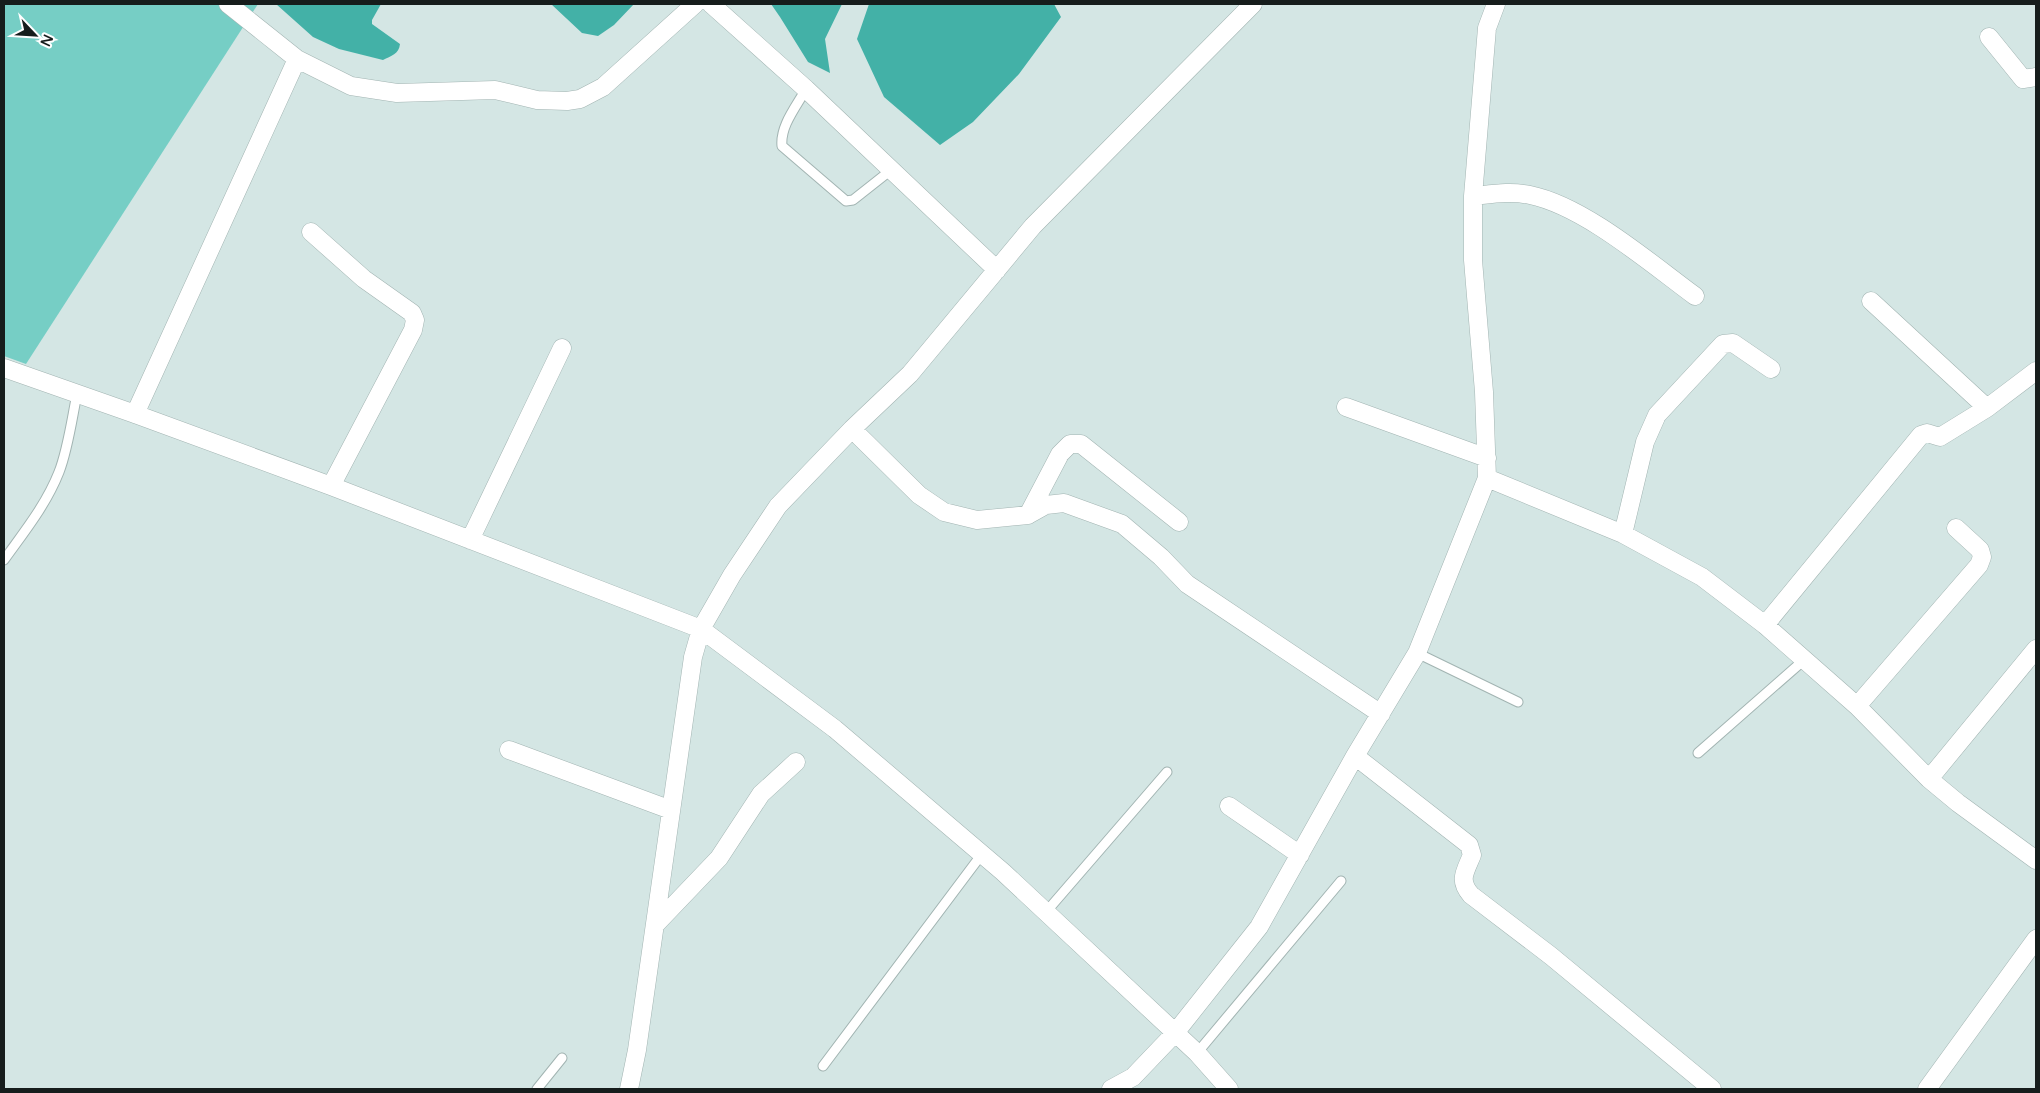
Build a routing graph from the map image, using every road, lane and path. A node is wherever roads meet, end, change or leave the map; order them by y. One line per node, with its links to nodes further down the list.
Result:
1 (228, 4): 7 (street)
2 (695, 4): 7 (street)
3 (711, 4): 9 (street)
4 (1253, 4): 13 (street)
5 (1496, 4): 11 (street)
6 (1989, 37): 8 (street)
7 (297, 59): 23 (street)
8 (2036, 77)
9 (806, 89): 10 (street); 10 (lane)
10 (891, 170): 13 (street)
11 (1474, 196): 14 (street); 25 (street)
12 (312, 232): 27 (street)
13 (997, 270): 24 (street)
14 (1695, 296)
15 (1871, 301): 22 (street)
16 (562, 348): 32 (street)
17 (4, 368): 20 (street)
18 (1771, 369): 31 (street)
19 (2036, 371): 22 (street)
20 (78, 394): 23 (street); 33 (lane)
21 (1346, 406): 25 (street)
22 (1987, 408): 34 (street)
23 (135, 414): 27 (street)
24 (852, 429): 28 (street); 35 (street)
25 (1487, 458): 26 (street)
26 (1488, 478): 31 (street); 37 (street)
27 (331, 486): 32 (street)
28 (1028, 515): 29 (street); 41 (street)
29 (1180, 522)
30 (1956, 528): 40 (street)
31 (1623, 534): 34 (street)
32 (470, 540): 35 (street)
33 (4, 560)
34 (1765, 624): 38 (street)
35 (701, 629): 49 (street); 50 (street)
36 (2036, 649): 47 (street)
37 (1417, 652): 39 (lane); 41 (street)
38 (1804, 660): 40 (street); 43 (lane)
39 (1518, 702)
40 (1857, 706): 47 (street)
41 (1381, 714): 44 (street)
42 (509, 750): 49 (street)
43 (1698, 752)
44 (1355, 756): 51 (street); 65 (street)
45 (796, 762): 55 (street)
46 (1167, 772): 54 (lane)
47 (1929, 779): 52 (street)
48 (1229, 806): 51 (street)
49 (671, 810): 55 (street)
50 (982, 854): 54 (street); 60 (lane)
51 (1300, 855): 57 (street)
52 (2036, 860)
53 (1341, 881): 58 (lane)
54 (1046, 912): 57 (street)
55 (655, 925): 62 (street)
56 (2036, 939): 66 (street)
57 (1176, 1033): 58 (street); 63 (street)
58 (1197, 1053): 64 (street)
59 (562, 1058): 61 (lane)
60 (823, 1066)
61 (537, 1089)
62 (629, 1089)
63 (1110, 1089)
64 (1229, 1089)
65 (1712, 1089)
66 (1927, 1089)

